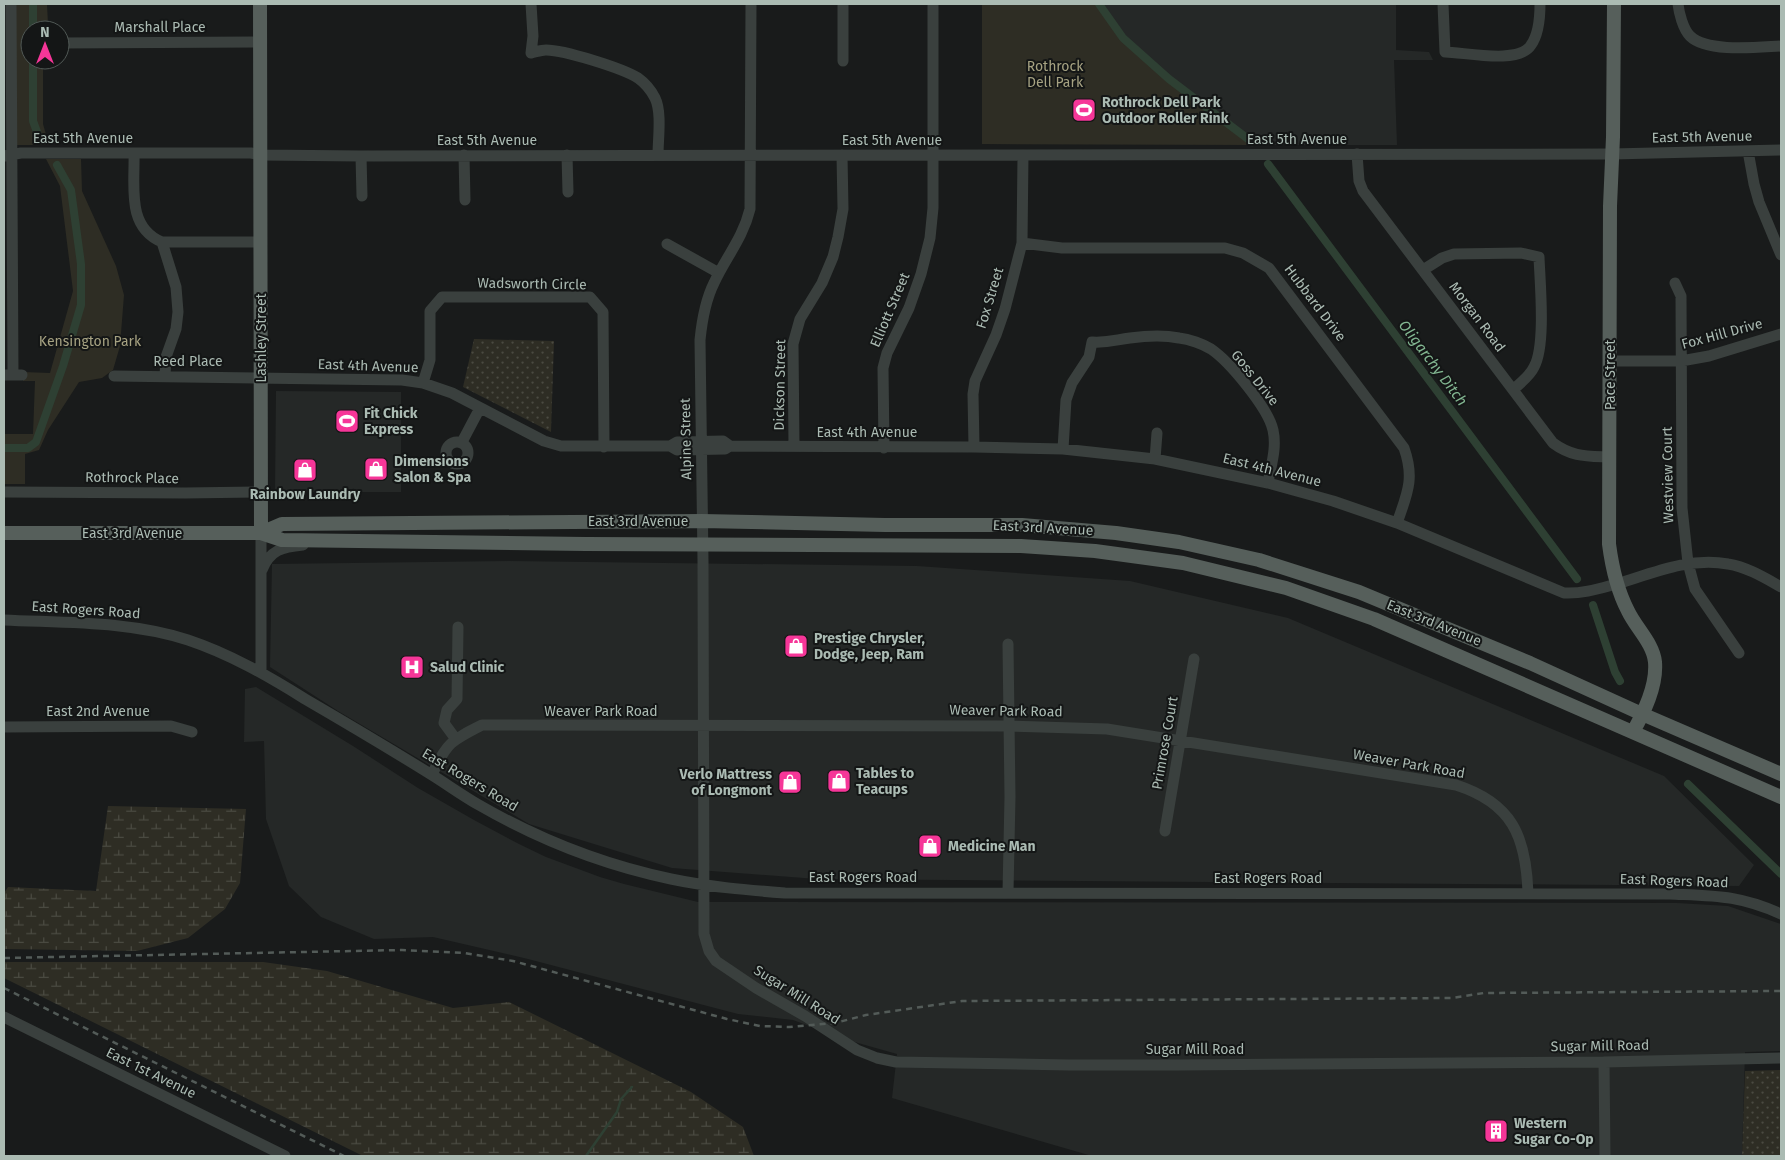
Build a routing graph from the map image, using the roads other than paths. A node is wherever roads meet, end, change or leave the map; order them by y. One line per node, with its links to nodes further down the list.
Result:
1 (11, 4): 11 (street)
2 (260, 4): 12 (main road, Lashley Street)
3 (531, 4): 24 (street)
4 (752, 4): 25 (street, Alpine Street)
5 (843, 4): 15 (street)
6 (933, 4): 27 (street, Elliott Street)
7 (1443, 4): 8 (street)
8 (1540, 4)
9 (1614, 4): 20 (main road, Pace Street)
10 (1678, 4): 14 (street)
11 (7, 42): 29 (street)
12 (260, 42): 13 (street, Marshall Place); 21 (main road, Lashley Street)
13 (70, 43)
14 (1781, 46)
15 (843, 61)
16 (1781, 150): 17 (street, East 5th Avenue)
17 (1748, 151): 20 (street, East 5th Avenue); 38 (street)
18 (134, 153): 21 (street, East 5th Avenue); 29 (street, East 5th Avenue); 34 (street)
19 (1357, 154): 20 (street, East 5th Avenue); 28 (street, East 5th Avenue); 40 (street, Morgan Road)
20 (1612, 154): 45 (main road, Pace Street)
21 (261, 155): 30 (street, East 5th Avenue); 35 (main road, Lashley Street)
22 (464, 155): 23 (street, East 5th Avenue); 30 (street, East 5th Avenue); 33 (street)
23 (567, 155): 24 (street, East 5th Avenue); 31 (street)
24 (658, 155): 25 (street, East 5th Avenue)
25 (751, 155): 26 (street, East 5th Avenue); 41 (street, Alpine Street)
26 (842, 155): 27 (street, East 5th Avenue); 56 (street, Dickson Street)
27 (933, 155): 28 (street, East 5th Avenue); 59 (street, Elliott Street)
28 (1024, 155): 36 (street, Fox Street)
29 (8, 156): 39 (street)
30 (361, 156): 32 (street)
31 (568, 192)
32 (362, 196)
33 (465, 200)
34 (162, 242): 35 (street); 48 (street)
35 (261, 242): 49 (main road, Lashley Street)
36 (1022, 243): 58 (street, Fox Street); 67 (street, Hubbard Drive)
37 (667, 244): 41 (street)
38 (1781, 255)
39 (8, 270): 46 (street)
40 (1423, 270): 51 (street, Morgan Road); 51 (street)
41 (719, 273): 55 (street, Alpine Street)
42 (1675, 283): 44 (street, Westview Court)
43 (1781, 334): 44 (street, Fox Hill Drive)
44 (1681, 360): 45 (street, Fox Hill Drive); 72 (street, Westview Court)
45 (1610, 361): 61 (main road, Pace Street)
46 (13, 375)
47 (114, 376): 48 (street, Reed Place)
48 (165, 376): 49 (street, Reed Place)
49 (262, 377): 50 (street, East 4th Avenue); 65 (main road, Lashley Street)
50 (423, 382): 52 (street, East 4th Avenue); 57 (street, Wadsworth Circle)
51 (1513, 390): 61 (street, Morgan Road)
52 (480, 408): 54 (street); 57 (street, East 4th Avenue)
53 (1157, 433): 62 (street)
54 (462, 442)
55 (700, 445): 56 (street, East 4th Avenue); 57 (street, East 4th Avenue); 66 (street, Alpine Street)
56 (794, 446): 59 (street, East 4th Avenue)
57 (604, 447)
58 (974, 447): 59 (street, East 4th Avenue); 60 (street, East 4th Avenue)
59 (884, 448)
60 (1063, 449): 62 (street, East 4th Avenue); 63 (street, Goss Drive)
61 (1609, 457): 74 (main road, Pace Street)
62 (1155, 459): 63 (street, East 4th Avenue)
63 (1268, 482): 67 (street, East 4th Avenue)
64 (4, 492): 65 (street, Rothrock Place)
65 (261, 492): 69 (main road, Lashley Street)
66 (702, 521): 69 (main road, East 3rd Avenue); 71 (street, Alpine Street); 82 (main road, East 3rd Avenue)
67 (1397, 523): 74 (street, East 4th Avenue)
68 (4, 533): 69 (main road, East 3rd Avenue)
69 (261, 533): 70 (main road, East 3rd Avenue); 73 (street, Lashley Street)
70 (348, 540): 71 (main road, East 3rd Avenue); 73 (street)
71 (702, 545): 84 (street, Alpine Street); 87 (main road, East 3rd Avenue)
72 (1688, 563): 74 (street, East 4th Avenue); 75 (street, East 4th Avenue); 79 (street, Westview Court)
73 (261, 574): 81 (street, Lashley Street)
74 (1617, 584): 82 (main road, Pace Street)
75 (1781, 584)
76 (4, 620): 81 (street, East Rogers Road)
77 (458, 627): 88 (street)
78 (1008, 644): 85 (street)
79 (1739, 653)
80 (1194, 659): 89 (street, Primrose Court)
81 (261, 672): 91 (street, East Rogers Road)
82 (1642, 714): 87 (main road, Pace Street); 90 (main road, East 3rd Avenue)
83 (4, 726): 86 (street, East 2nd Avenue)
84 (703, 726): 85 (street, Weaver Park Road); 88 (street, Weaver Park Road); 94 (street, Alpine Street)
85 (1010, 726): 89 (street, Weaver Park Road); 95 (street)
86 (192, 732)
87 (1633, 732): 92 (main road, East 3rd Avenue)
88 (455, 738): 91 (street, Weaver Park Road)
89 (1181, 740): 93 (street, Primrose Court); 96 (street, Weaver Park Road)
90 (1781, 774)
91 (432, 775): 94 (street, East Rogers Road)
92 (1781, 796)
93 (1165, 831)
94 (704, 885): 95 (street, East Rogers Road); 100 (street, Sugar Mill Road)
95 (1008, 892): 96 (street, East Rogers Road)
96 (1528, 893): 97 (street, East Rogers Road)
97 (1781, 914)
98 (4, 1017): 101 (street, East 1st Avenue)
99 (1781, 1058): 100 (street, Sugar Mill Road)
100 (1604, 1062): 102 (street)
101 (285, 1156)
102 (1605, 1156)

